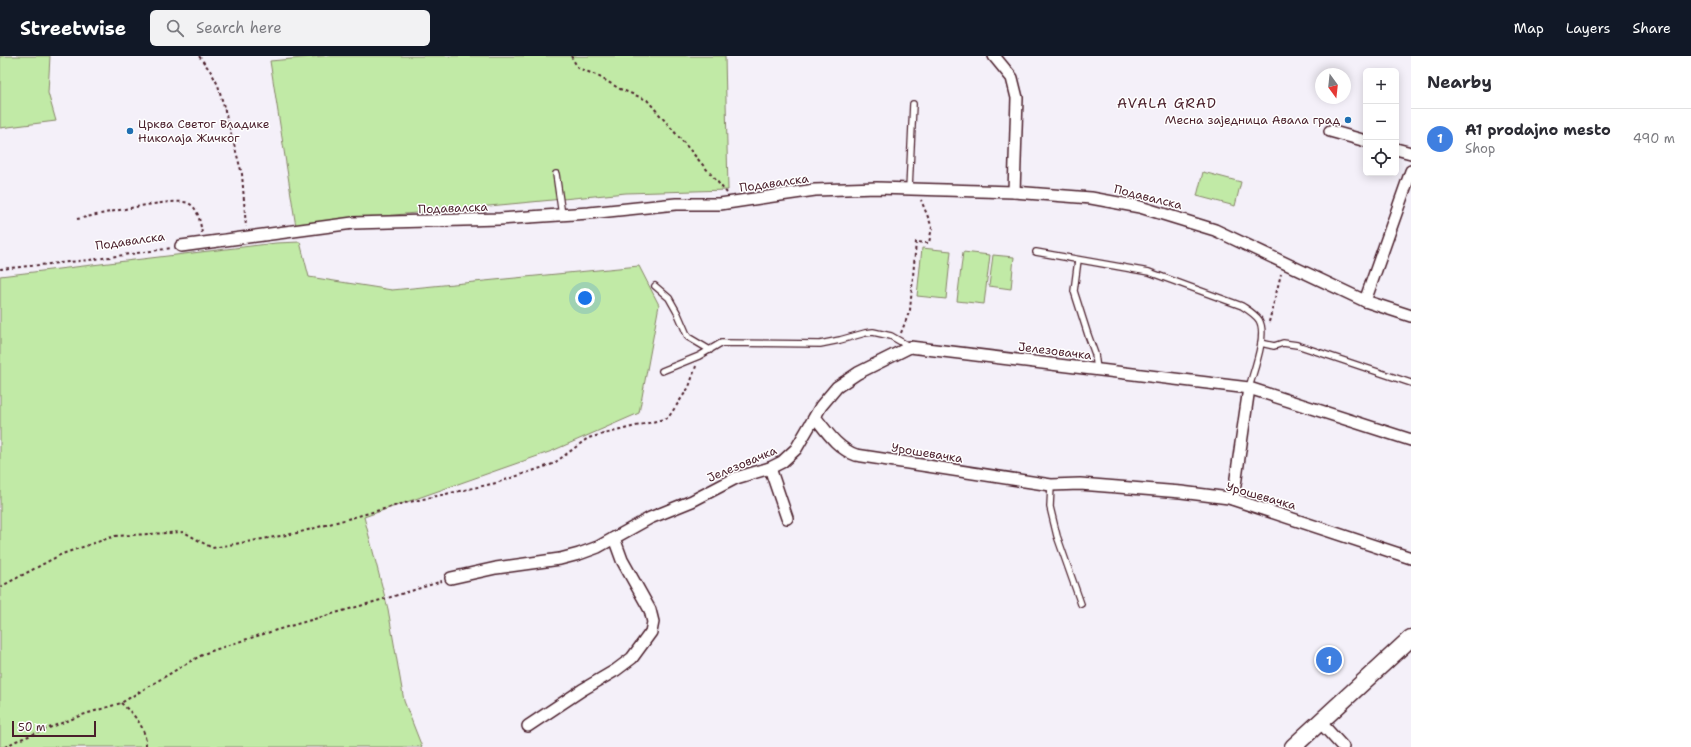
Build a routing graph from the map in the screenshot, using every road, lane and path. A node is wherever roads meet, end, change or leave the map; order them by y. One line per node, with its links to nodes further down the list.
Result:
1 (198, 56): 16 (path)
2 (572, 56): 13 (path)
3 (994, 56): 12 (street)
4 (914, 104): 11 (lane)
5 (1330, 131): 6 (street)
6 (1363, 140)
7 (1399, 150): 8 (street)
8 (1411, 154)
9 (1411, 172): 24 (street)
10 (556, 174): 14 (lane)
11 (908, 189): 12 (street, Подавалска); 13 (street, Подавалска); 27 (path)
12 (1014, 192): 21 (street, Подавалска)
13 (735, 202): 14 (street, Подавалска)
14 (562, 215): 16 (street, Подавалска)
15 (77, 219): 17 (path)
16 (247, 237): 17 (street, Подавалска)
17 (203, 243): 18 (street, Подавалска)
18 (181, 246): 22 (path, Подавалска)
19 (1036, 252): 20 (lane)
20 (1078, 260): 28 (lane); 32 (lane)
21 (1284, 263): 24 (street, Подавалска); 25 (path)
22 (0, 269)
23 (656, 286): 30 (lane)
24 (1365, 301): 26 (street, Подавалска)
25 (1271, 314)
26 (1411, 316)
27 (898, 340): 29 (lane); 30 (lane)
28 (1261, 343): 34 (lane); 35 (lane)
29 (910, 347): 32 (street, Јелезовачка); 36 (street, Јелезовачка)
30 (710, 350): 31 (lane)
31 (699, 356): 33 (lane); 45 (path)
32 (1097, 369): 35 (street, Јелезовачка)
33 (662, 371)
34 (1411, 383)
35 (1249, 388): 37 (street, Јелезовачка); 40 (street)
36 (815, 417): 38 (street, Јелезовачка); 39 (street, Урошевачка)
37 (1411, 440)
38 (770, 468): 41 (street); 42 (street, Јелезовачка)
39 (1051, 485): 40 (street, Урошевачка); 46 (lane)
40 (1233, 499): 43 (street, Урошевачка)
41 (787, 518)
42 (614, 538): 44 (street, Јелезовачка); 50 (street)
43 (1411, 558)
44 (451, 578): 48 (path)
45 (0, 588)
46 (1081, 604)
47 (1411, 638): 49 (street)
48 (121, 703): 51 (path); 52 (path)
49 (1320, 722): 53 (street); 54 (street)
50 (528, 726)
51 (5, 747)
52 (146, 747)
53 (1293, 747)
54 (1343, 747)

